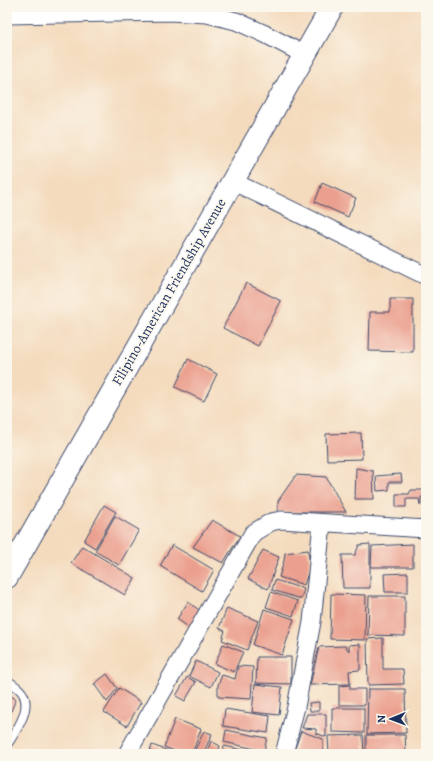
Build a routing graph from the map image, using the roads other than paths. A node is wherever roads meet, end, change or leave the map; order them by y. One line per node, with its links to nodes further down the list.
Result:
1 (332, 7): 3 (main road, Filipino-American Friendship Avenue)
2 (16, 12): 3 (street)
3 (305, 55): 4 (main road, Filipino-American Friendship Avenue)
4 (232, 181): 5 (street); 8 (main road, Filipino-American Friendship Avenue)
5 (426, 276)
6 (322, 522): 7 (street); 11 (street); 12 (street)
7 (426, 528)
8 (7, 577)
9 (7, 680): 10 (lane)
10 (7, 745)
11 (127, 754)
12 (284, 754)

